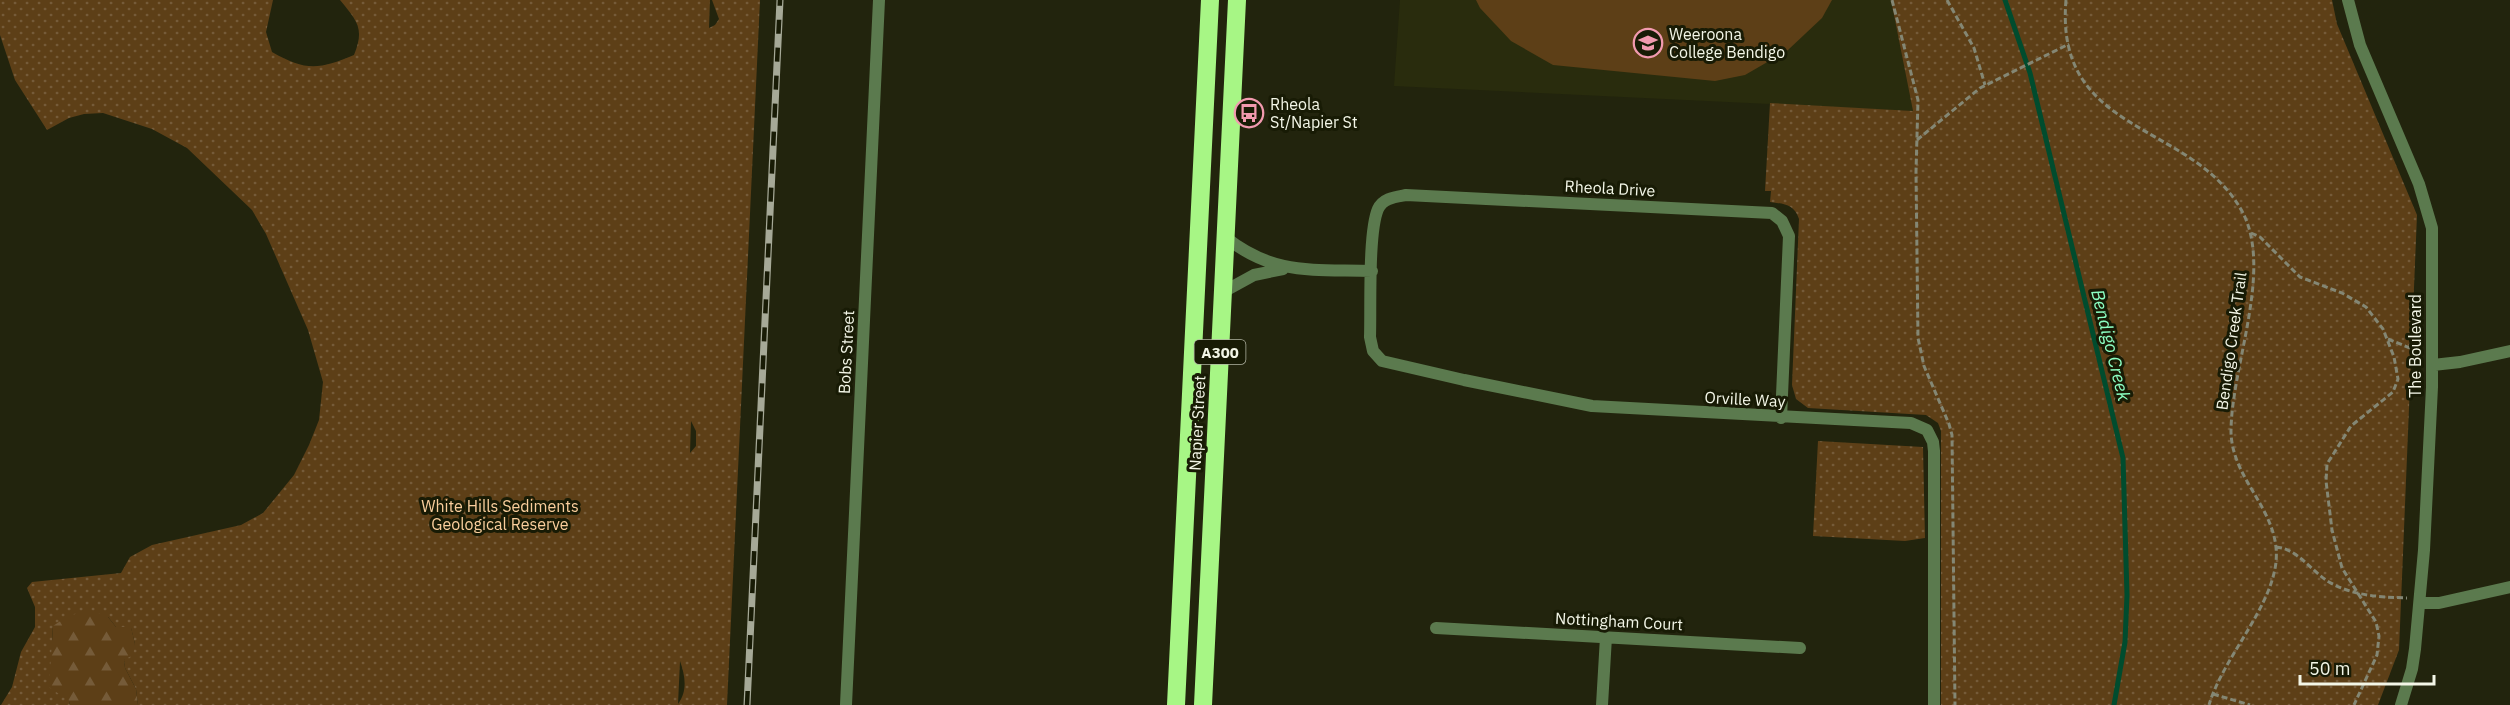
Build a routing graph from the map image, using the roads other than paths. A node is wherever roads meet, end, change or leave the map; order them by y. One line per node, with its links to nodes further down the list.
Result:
1 (879, 0): 19 (street, Bobs Street)
2 (1210, 0): 7 (highway, Napier Street / A300)
3 (1237, 0): 5 (highway, Napier Street / A300)
4 (2348, 0): 12 (street, The Boulevard)
5 (1231, 121): 6 (highway, Napier Street / A300); 7 (highway)
6 (1225, 237): 8 (street); 10 (highway, Napier Street / A300)
7 (1197, 257): 20 (highway, Napier Street / A300)
8 (1296, 268): 9 (street); 10 (street)
9 (1372, 271): 13 (street, Orville Way); 13 (street, Rheola Drive)
10 (1223, 292): 21 (highway, Napier Street / A300)
11 (2510, 351): 12 (street)
12 (2433, 365): 15 (street, The Boulevard)
13 (1781, 418): 23 (street, Orville Way)
14 (2510, 587): 15 (street)
15 (2421, 600): 24 (street, The Boulevard)
16 (1436, 628): 17 (street, Nottingham Court)
17 (1606, 637): 18 (street, Nottingham Court); 22 (street)
18 (1800, 648)
19 (846, 705)
20 (1176, 705)
21 (1203, 705)
22 (1602, 705)
23 (1934, 705)
24 (2400, 705)

